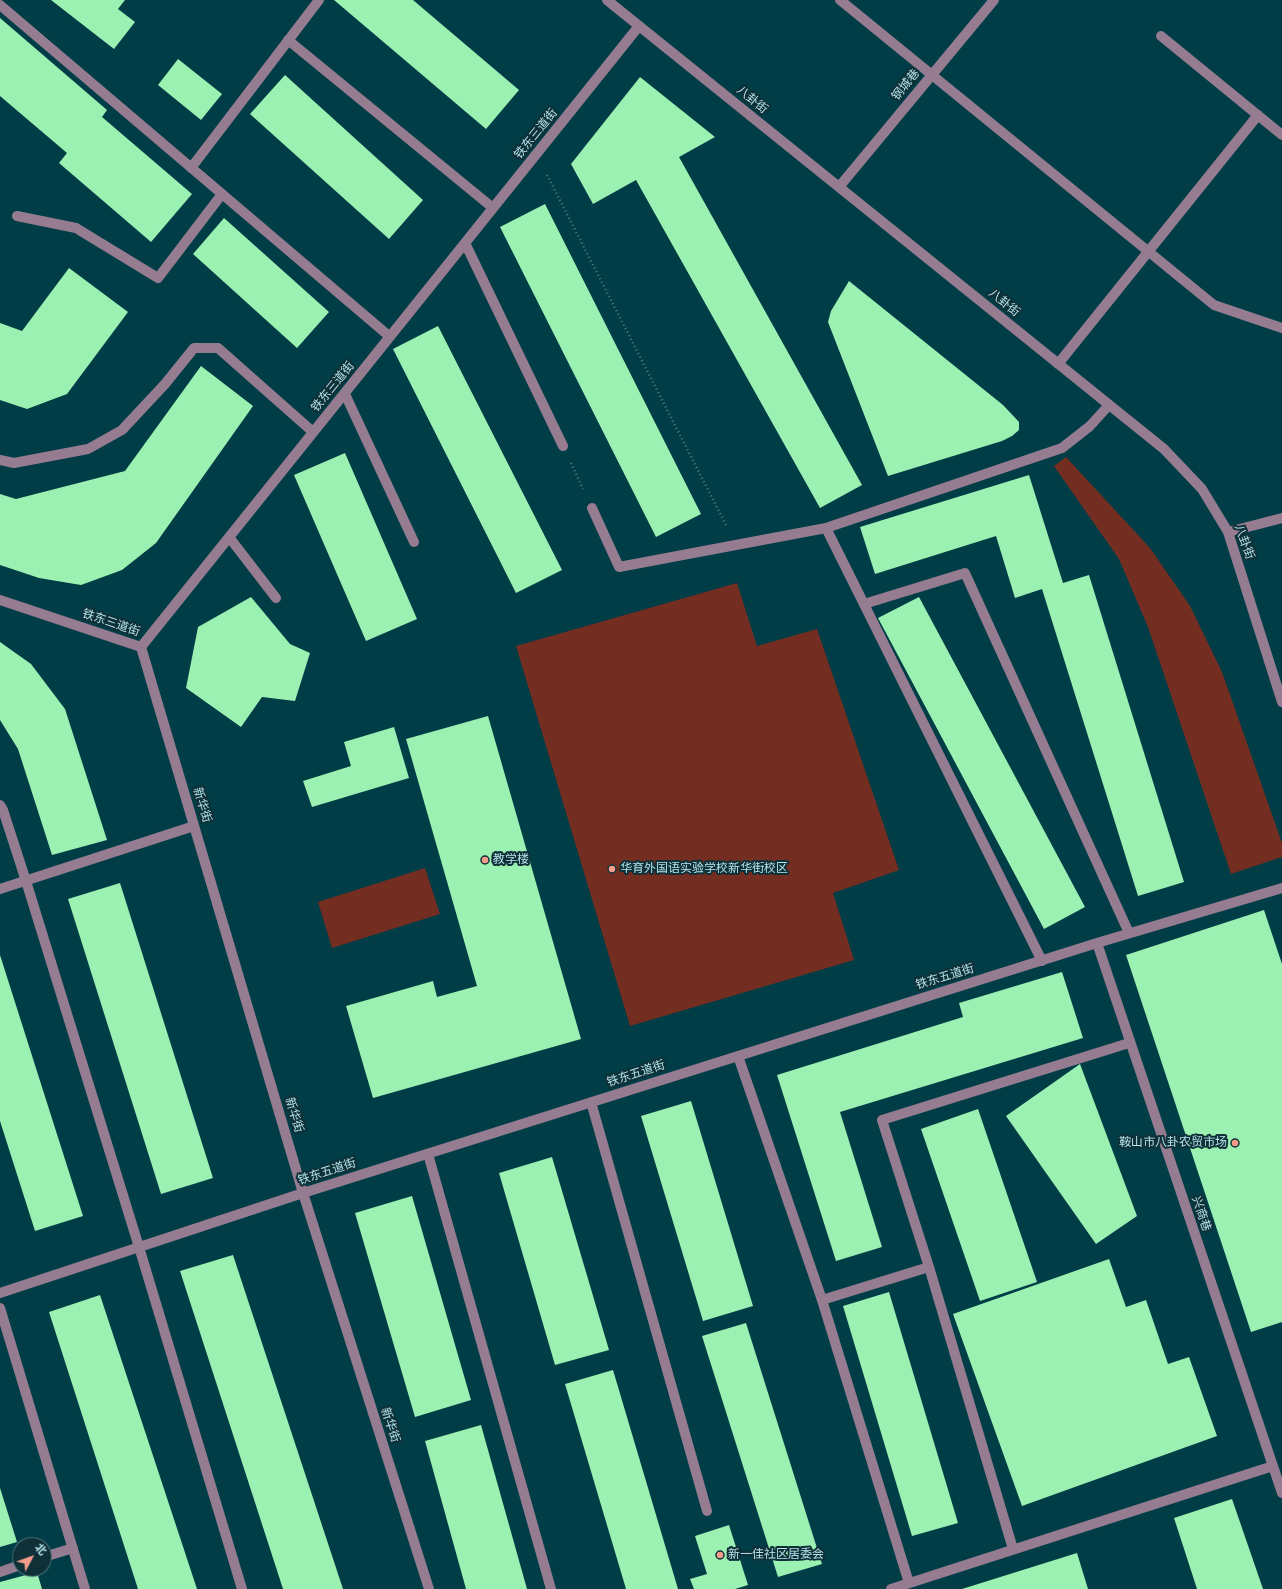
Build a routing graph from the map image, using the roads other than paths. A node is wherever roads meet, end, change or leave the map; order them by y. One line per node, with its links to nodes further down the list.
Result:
1 (319, 0): 8 (street)
2 (607, 0): 6 (street, 八卦街)
3 (840, 0): 9 (street)
4 (994, 0): 9 (street, 钢城巷)
5 (0, 5): 12 (street)
6 (639, 26): 13 (street, 八卦街); 15 (street, 铁东三道街)
7 (1161, 36): 10 (street)
8 (288, 40): 12 (street); 15 (street)
9 (931, 75): 13 (street, 钢城巷); 18 (street)
10 (1258, 115): 11 (street); 18 (street)
11 (1282, 135)
12 (191, 168): 14 (street)
13 (839, 187): 21 (street, 八卦街)
14 (222, 194): 16 (street); 20 (street)
15 (493, 208): 17 (street, 铁东三道街)
16 (17, 216)
17 (465, 243): 20 (street, 铁东三道街); 25 (street)
18 (1148, 251): 19 (street); 21 (street)
19 (1282, 328)
20 (390, 336): 22 (street, 铁东三道街)
21 (1058, 364): 23 (street, 八卦街)
22 (345, 394): 24 (street, 铁东三道街); 32 (street)
23 (1109, 405): 29 (street); 30 (street, 八卦街)
24 (313, 432): 26 (street); 31 (street, 铁东三道街)
25 (563, 446)
26 (0, 460)
27 (592, 508): 29 (street)
28 (1282, 518): 30 (street)
29 (826, 528): 35 (street)
30 (1228, 532): 37 (street, 八卦街)
31 (229, 537): 33 (street); 36 (street, 铁东三道街)
32 (414, 542)
33 (276, 598)
34 (0, 600): 36 (street, 铁东三道街)
35 (864, 604): 43 (street); 45 (street)
36 (141, 647): 39 (street, 新华街)
37 (1282, 702)
38 (0, 805): 40 (street)
39 (194, 826): 40 (street); 50 (street, 新华街)
40 (26, 881): 42 (street); 51 (street)
41 (1282, 888): 43 (street, 铁东五道街)
42 (0, 890)
43 (1129, 933): 44 (street, 铁东五道街)
44 (1097, 943): 45 (street, 铁东五道街); 46 (street, 兴商巷)
45 (1042, 961): 47 (street, 铁东五道街)
46 (1129, 1043): 52 (street); 56 (street, 兴商巷)
47 (738, 1056): 48 (street, 铁东五道街); 54 (street)
48 (591, 1102): 49 (street, 铁东五道街); 58 (street)
49 (428, 1154): 50 (street, 铁东五道街); 68 (street)
50 (303, 1193): 51 (street, 铁东五道街); 67 (street, 新华街)
51 (139, 1247): 53 (street, 铁东五道街); 66 (street)
52 (928, 1267): 54 (street); 60 (street)
53 (0, 1293)
54 (822, 1300): 64 (street)
55 (0, 1308): 59 (street)
56 (1273, 1466): 57 (street, 兴商巷); 60 (street)
57 (1282, 1493)
58 (707, 1511)
59 (72, 1548): 61 (street); 65 (street)
60 (1013, 1549): 64 (street)
61 (52, 1555)
62 (12, 1568): 63 (street)
63 (0, 1572)
64 (908, 1583): 69 (street)
65 (85, 1589)
66 (242, 1589)
67 (429, 1589)
68 (551, 1589)
69 (890, 1589)

